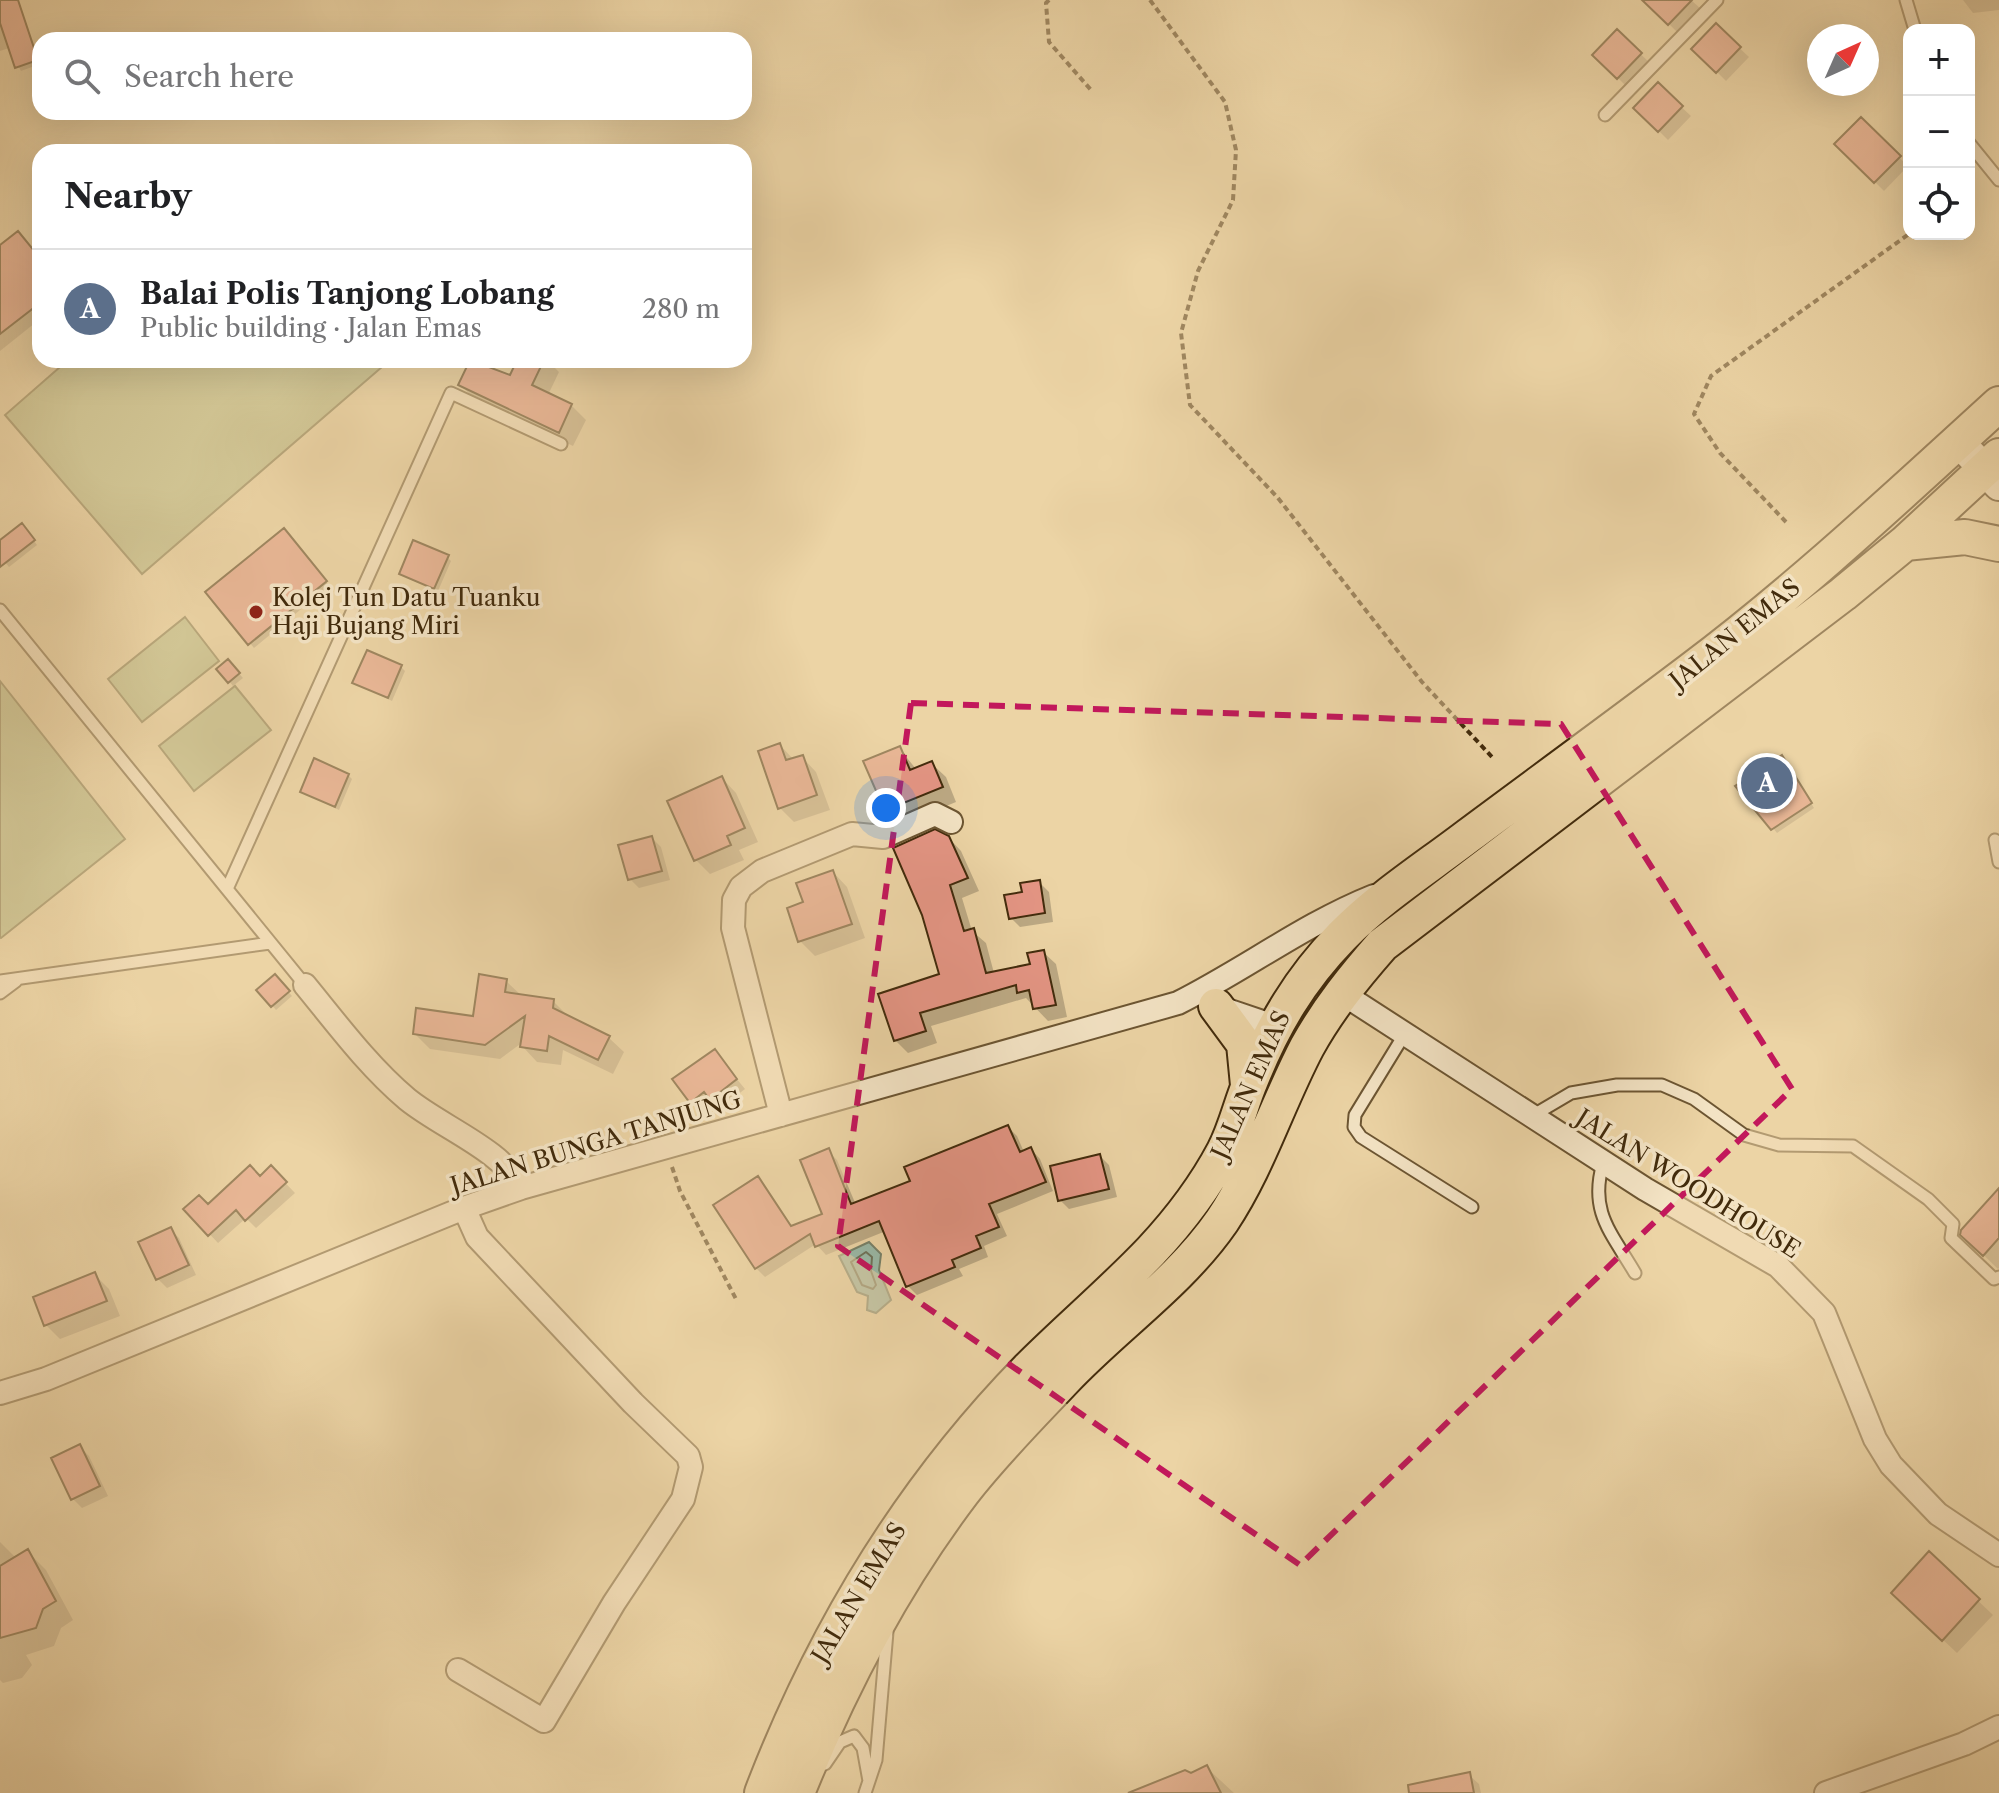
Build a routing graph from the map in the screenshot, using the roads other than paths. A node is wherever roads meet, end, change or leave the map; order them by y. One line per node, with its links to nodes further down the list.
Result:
1 (1717, 0): 4 (lane)
2 (1906, 0): 3 (lane)
3 (1913, 24)
4 (1605, 115)
5 (1975, 150): 6 (lane)
6 (1999, 180)
7 (561, 444): 16 (lane)
8 (1988, 446): 9 (main road, JALAN EMAS); 15 (main road, JALAN EMAS)
9 (1905, 543): 10 (main road); 21 (main road, JALAN EMAS)
10 (1999, 544)
11 (0, 610): 16 (lane)
12 (951, 822): 28 (street)
13 (1995, 840): 14 (lane)
14 (1999, 862)
15 (1401, 886): 23 (street); 25 (main road, JALAN EMAS)
16 (227, 889): 17 (lane)
17 (270, 943): 18 (lane); 20 (lane)
18 (20, 978): 19 (lane); 22 (lane)
19 (0, 981)
20 (305, 985): 31 (street)
21 (1340, 992): 25 (main road); 26 (street, JALAN WOODHOUSE); 38 (main road, JALAN EMAS)
22 (0, 993)
23 (1178, 1003): 24 (street); 28 (street, JALAN BUNGA TANJUNG)
24 (1216, 1006): 25 (street); 27 (main road)
25 (1274, 1026): 27 (main road, JALAN EMAS)
26 (1404, 1035): 29 (street, JALAN WOODHOUSE); 32 (lane)
27 (1248, 1085): 43 (main road, JALAN EMAS)
28 (781, 1115): 31 (street, JALAN BUNGA TANJUNG)
29 (1531, 1116): 30 (street, JALAN WOODHOUSE); 35 (lane)
30 (1603, 1163): 34 (lane); 37 (street, JALAN WOODHOUSE)
31 (521, 1188): 33 (street, JALAN BUNGA TANJUNG)
32 (1472, 1207)
33 (464, 1208): 36 (street, JALAN BUNGA TANJUNG); 39 (street)
34 (1635, 1273)
35 (1999, 1277)
36 (0, 1393)
37 (1999, 1555)
38 (893, 1596): 41 (main road, JALAN EMAS); 42 (lane)
39 (458, 1670)
40 (1999, 1727): 44 (street)
41 (809, 1783): 42 (lane)
42 (867, 1787)
43 (762, 1793)
44 (1826, 1793)

